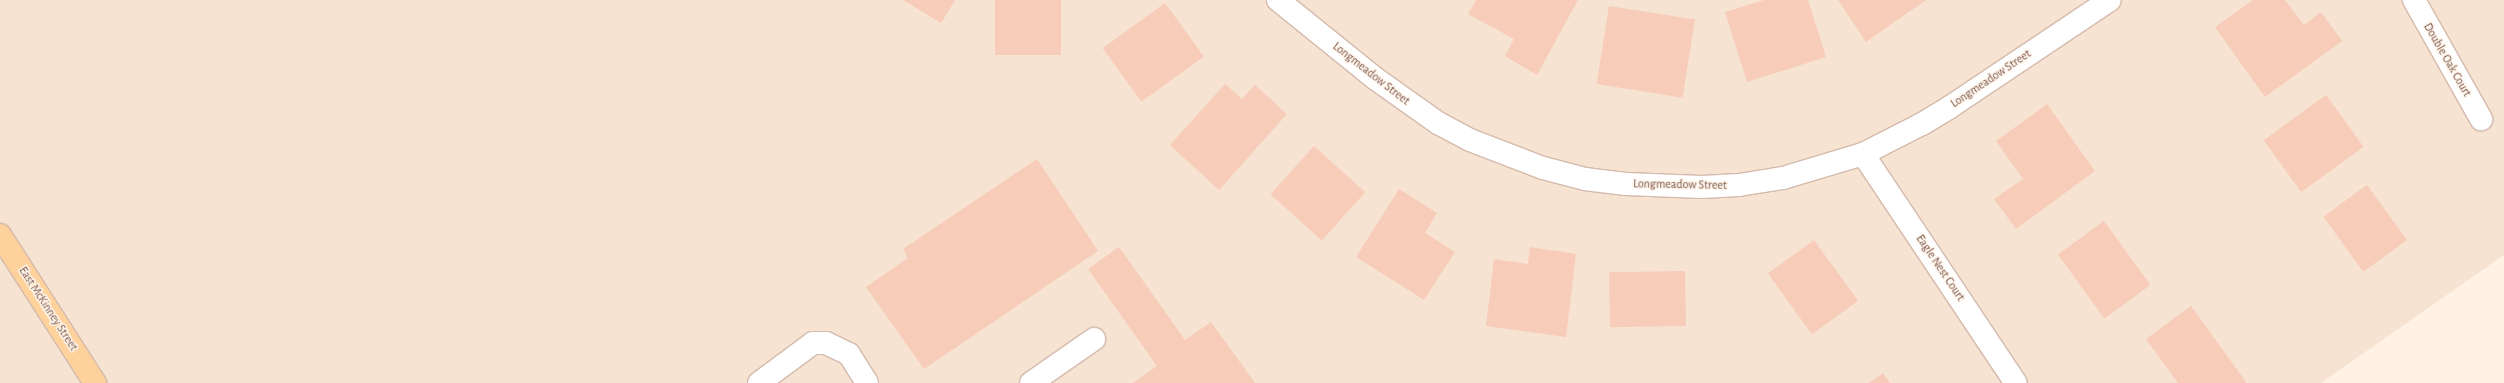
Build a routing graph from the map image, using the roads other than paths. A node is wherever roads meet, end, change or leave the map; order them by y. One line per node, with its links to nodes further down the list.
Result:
1 (1278, 0): 5 (street, Longmeadow Street)
2 (2110, 0): 5 (street, Longmeadow Street)
3 (2414, 0): 4 (street, Double Oak Court)
4 (2481, 119)
5 (1863, 154): 12 (street, Eagle Nest Court)
6 (0, 235): 8 (main road, East McKinney Street)
7 (1094, 339): 11 (street)
8 (95, 383)
9 (759, 383): 10 (street)
10 (867, 383)
11 (1031, 383)
12 (2016, 383)

